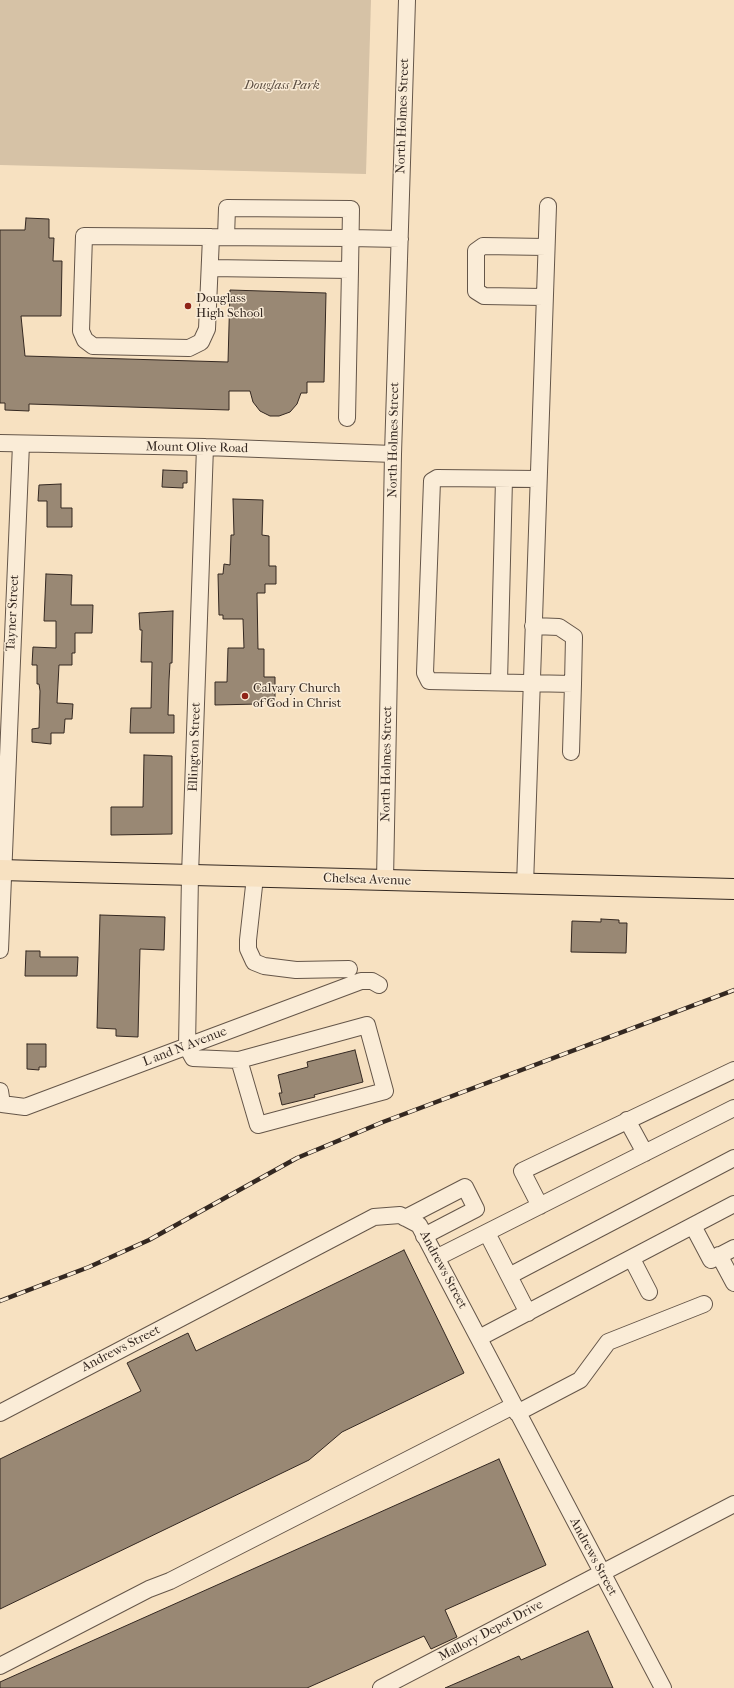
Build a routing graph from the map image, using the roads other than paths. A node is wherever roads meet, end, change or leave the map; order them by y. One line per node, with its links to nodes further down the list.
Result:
1 (406, 0): 5 (street, North Holmes Street)
2 (548, 206): 6 (street)
3 (218, 237): 4 (street); 4 (street); 7 (street); 7 (street)
4 (350, 238): 5 (street); 8 (street)
5 (400, 239): 14 (street, North Holmes Street)
6 (546, 247): 9 (street); 9 (street)
7 (210, 268): 8 (street)
8 (350, 270): 10 (street)
9 (543, 297): 16 (street)
10 (347, 418)
11 (0, 444): 12 (street, Mount Olive Road)
12 (21, 444): 13 (street, Mount Olive Road); 22 (street, Tayner Street)
13 (205, 448): 14 (street, Mount Olive Road); 23 (street, Ellington Street)
14 (393, 454): 25 (street, North Holmes Street)
15 (504, 479): 16 (street); 18 (street); 18 (street)
16 (538, 480): 17 (street)
17 (533, 626): 19 (street); 20 (street)
18 (499, 682): 19 (street)
19 (530, 683): 20 (street); 26 (street)
20 (573, 684): 21 (street)
21 (571, 752)
22 (1, 870): 23 (main road, Chelsea Avenue); 28 (street, Tayner Street)
23 (190, 875): 24 (main road, Chelsea Avenue); 31 (street, Ellington Street)
24 (255, 877): 25 (main road, Chelsea Avenue); 29 (street)
25 (385, 880): 26 (main road, Chelsea Avenue)
26 (525, 885): 27 (main road, Chelsea Avenue)
27 (734, 890)
28 (0, 950)
29 (349, 969)
30 (379, 985): 31 (street, L and N Avenue)
31 (187, 1047): 32 (street); 34 (street, L and N Avenue)
32 (239, 1060): 32 (street)
33 (734, 1070): 36 (street)
34 (0, 1090)
35 (734, 1108): 37 (street)
36 (628, 1120): 37 (street); 40 (street)
37 (645, 1153): 40 (street)
38 (734, 1158): 49 (street)
39 (734, 1204): 42 (street)
40 (540, 1206): 43 (street)
41 (405, 1218): 44 (street, Andrews Street); 44 (street); 56 (street, Andrews Street)
42 (693, 1226): 46 (street); 48 (street)
43 (487, 1233): 47 (street); 49 (street)
44 (424, 1236): 47 (street, Andrews Street)
45 (734, 1248): 46 (street)
46 (719, 1255): 50 (street)
47 (436, 1258): 54 (street, Andrews Street)
48 (632, 1259): 51 (street); 53 (street)
49 (509, 1276): 53 (street)
50 (734, 1283)
51 (649, 1292)
52 (704, 1304): 55 (street)
53 (528, 1313): 54 (street)
54 (479, 1338): 55 (street, Andrews Street)
55 (515, 1409): 58 (street, Andrews Street); 59 (street)
56 (0, 1412)
57 (734, 1504): 58 (street, Mallory Depot Drive)
58 (601, 1573): 60 (street, Mallory Depot Drive); 61 (street, Andrews Street)
59 (0, 1666)
60 (381, 1688)
61 (663, 1688)

